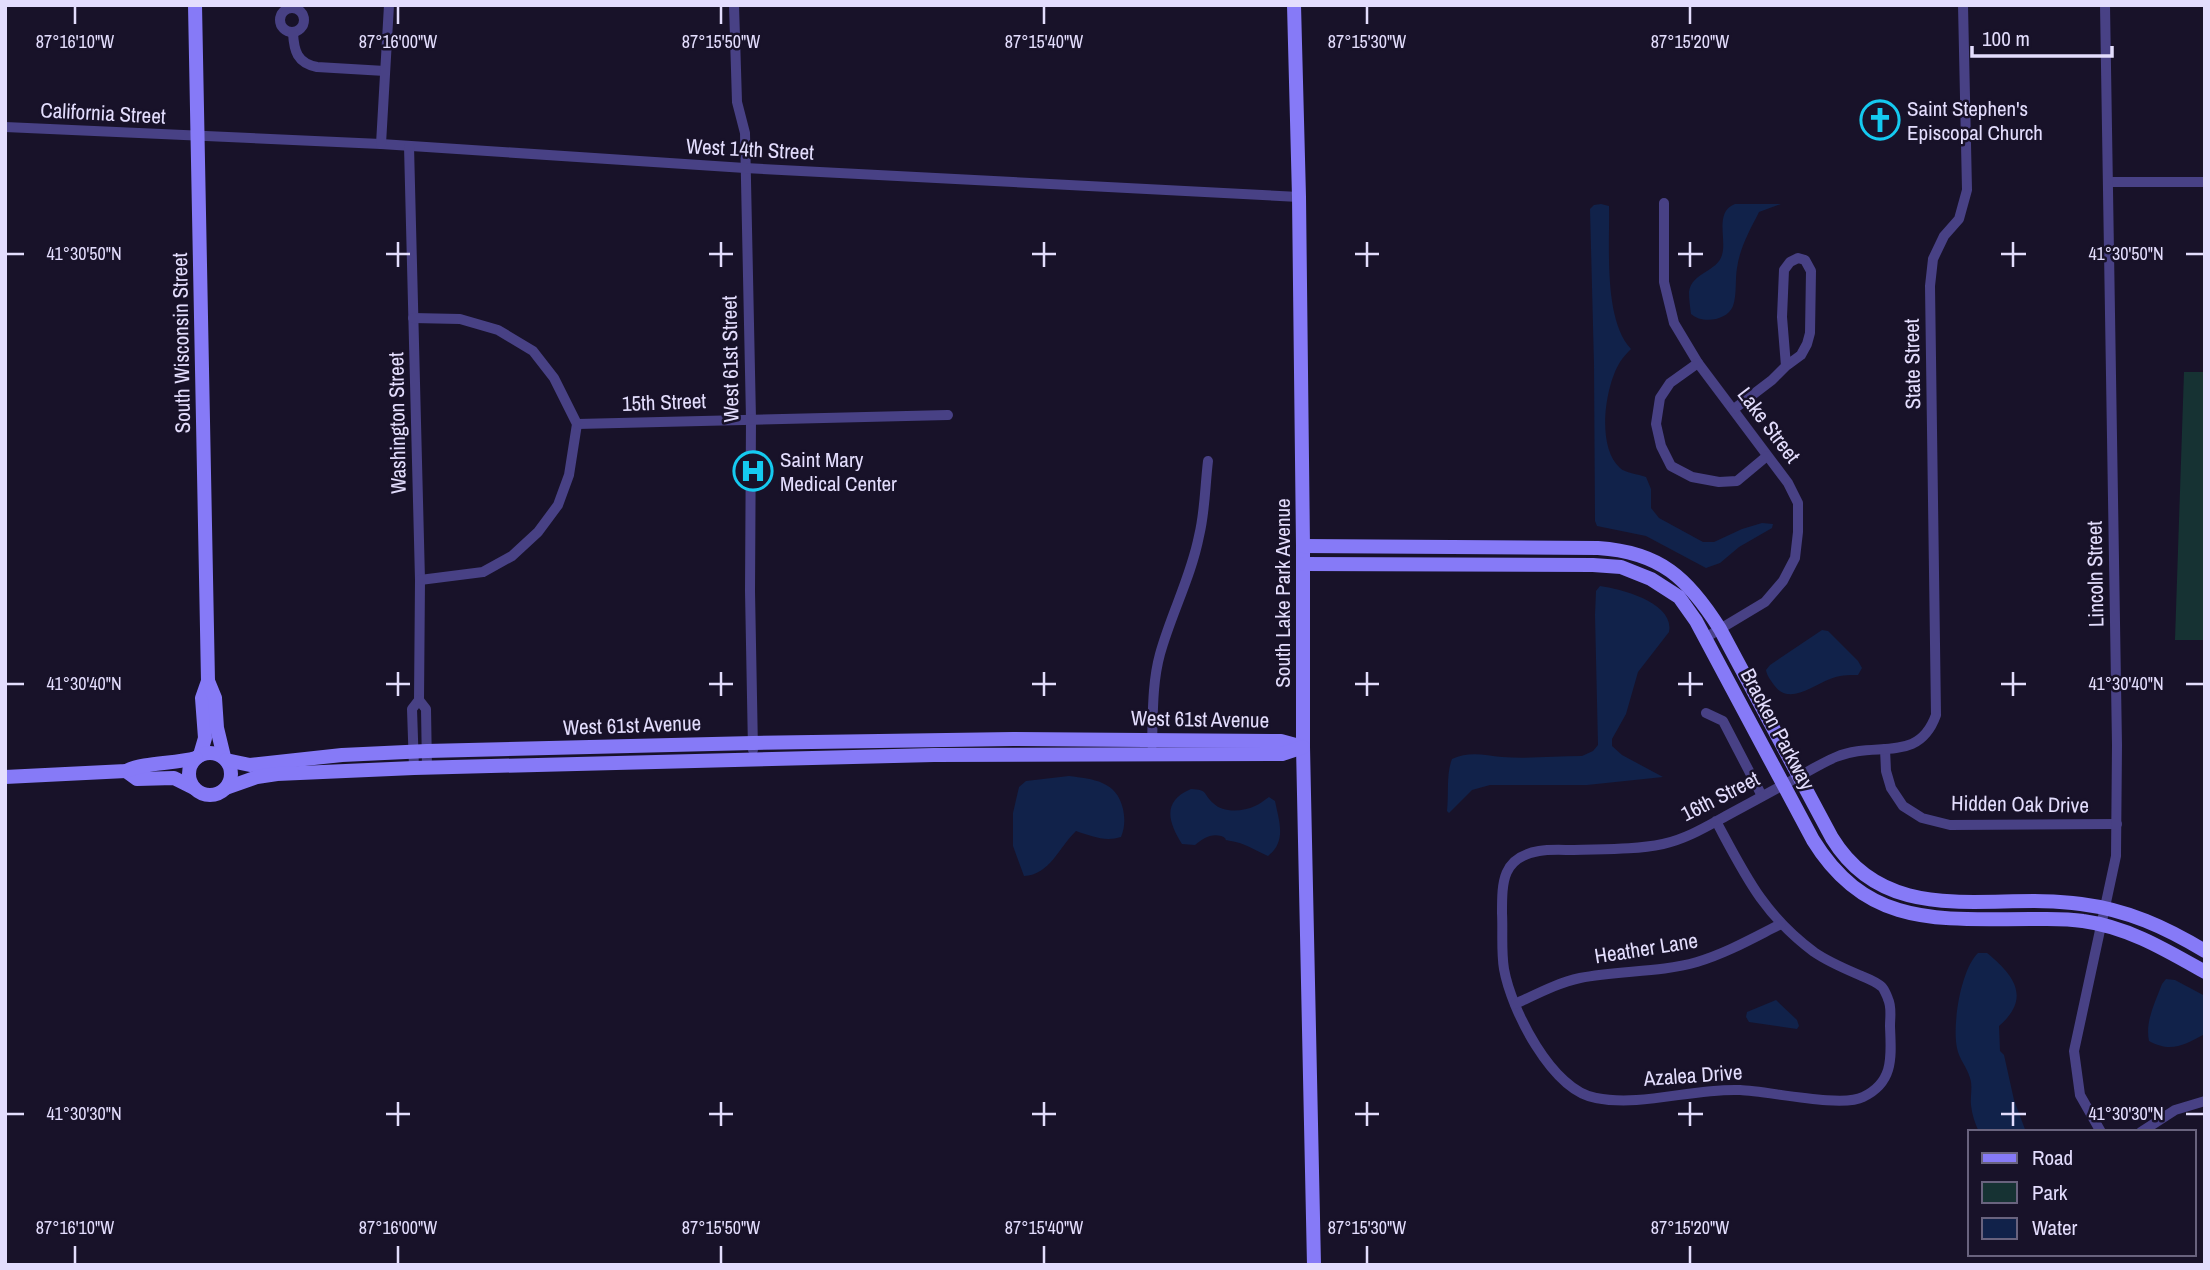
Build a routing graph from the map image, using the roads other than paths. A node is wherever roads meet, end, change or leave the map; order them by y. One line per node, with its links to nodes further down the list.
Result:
1 (195, 5): 10 (main road, South Wisconsin Street)
2 (388, 5): 8 (street)
3 (734, 5): 13 (street, West 61st Street)
4 (1294, 5): 16 (main road, South Lake Park Avenue)
5 (1963, 5): 36 (street, State Street)
6 (2105, 5): 14 (street, Lincoln Street)
7 (293, 33): 8 (street)
8 (385, 71): 11 (street)
9 (5, 127): 10 (street, California Street)
10 (198, 137): 11 (street, West 14th Street); 34 (main road, South Wisconsin Street)
11 (382, 144): 12 (street, West 14th Street)
12 (409, 146): 13 (street, West 14th Street); 18 (street, Washington Street)
13 (745, 168): 16 (street, West 14th Street); 23 (street, West 61st Street)
14 (2108, 182): 15 (street); 55 (street, Lincoln Street)
15 (2205, 182)
16 (1299, 197): 27 (main road, South Lake Park Avenue)
17 (1664, 203): 19 (street, Lake Street)
18 (414, 318): 24 (street); 31 (street, Washington Street)
19 (1698, 363): 21 (street, Lake Street); 25 (street)
20 (1786, 366): 20 (street); 21 (street)
21 (1734, 409): 25 (street, Lake Street)
22 (947, 415): 23 (street, 15th Street)
23 (751, 419): 24 (street, 15th Street); 38 (street, West 61st Street)
24 (577, 424): 31 (street)
25 (1767, 456): 32 (street, Lake Street)
26 (1208, 461): 37 (street)
27 (1303, 546): 28 (main road, Bracken Parkway); 29 (main road, South Lake Park Avenue)
28 (1453, 547): 30 (street); 32 (main road, Bracken Parkway)
29 (1304, 564): 30 (main road, Bracken Parkway); 39 (main road, South Lake Park Avenue)
30 (1453, 564): 33 (main road, Bracken Parkway)
31 (420, 580): 41 (street, Washington Street)
32 (1720, 629): 33 (street, Lake Street); 49 (main road, Bracken Parkway)
33 (1705, 638): 50 (main road, Bracken Parkway)
34 (208, 681): 42 (main road, South Wisconsin Street); 44 (main road, South Wisconsin Street)
35 (1706, 713): 53 (street)
36 (1930, 731): 40 (street, 16th Street)
37 (1152, 739): 38 (main road, West 61st Avenue); 39 (main road, West 61st Avenue); 43 (street)
38 (753, 743): 41 (main road, West 61st Avenue); 45 (street, West 61st Street)
39 (1303, 747): 43 (main road, West 61st Avenue); 65 (main road, South Lake Park Avenue)
40 (1885, 749): 49 (street, 16th Street); 55 (street, Hidden Oak Drive)
41 (421, 752): 44 (main road, West 61st Avenue); 46 (street, Washington Street)
42 (198, 756): 44 (main road); 47 (main road); 51 (main road)
43 (1152, 756): 45 (main road, West 61st Avenue)
44 (225, 759): 52 (main road)
45 (753, 760): 46 (main road, West 61st Avenue)
46 (421, 768): 52 (main road, West 61st Avenue)
47 (126, 771): 48 (main road); 51 (main road)
48 (5, 776)
49 (1799, 777): 50 (street, 16th Street); 56 (main road, Bracken Parkway)
50 (1784, 785): 53 (street, 16th Street); 58 (main road, Bracken Parkway)
51 (194, 788): 52 (main road)
52 (226, 788)
53 (1762, 796): 54 (street, 16th Street)
54 (1716, 821): 57 (street); 61 (street, 16th Street)
55 (2117, 824): 56 (street, Lincoln Street)
56 (2105, 908): 58 (street, Lincoln Street); 59 (main road, Bracken Parkway)
57 (1780, 924): 61 (street, Heather Lane); 61 (street, Azalea Drive)
58 (2101, 924): 60 (main road, Bracken Parkway); 63 (street, Lincoln Street)
59 (2205, 951)
60 (2205, 972)
61 (1515, 1004)
62 (2205, 1101): 64 (street)
63 (2100, 1130)
64 (2144, 1130)
65 (1314, 1265)

